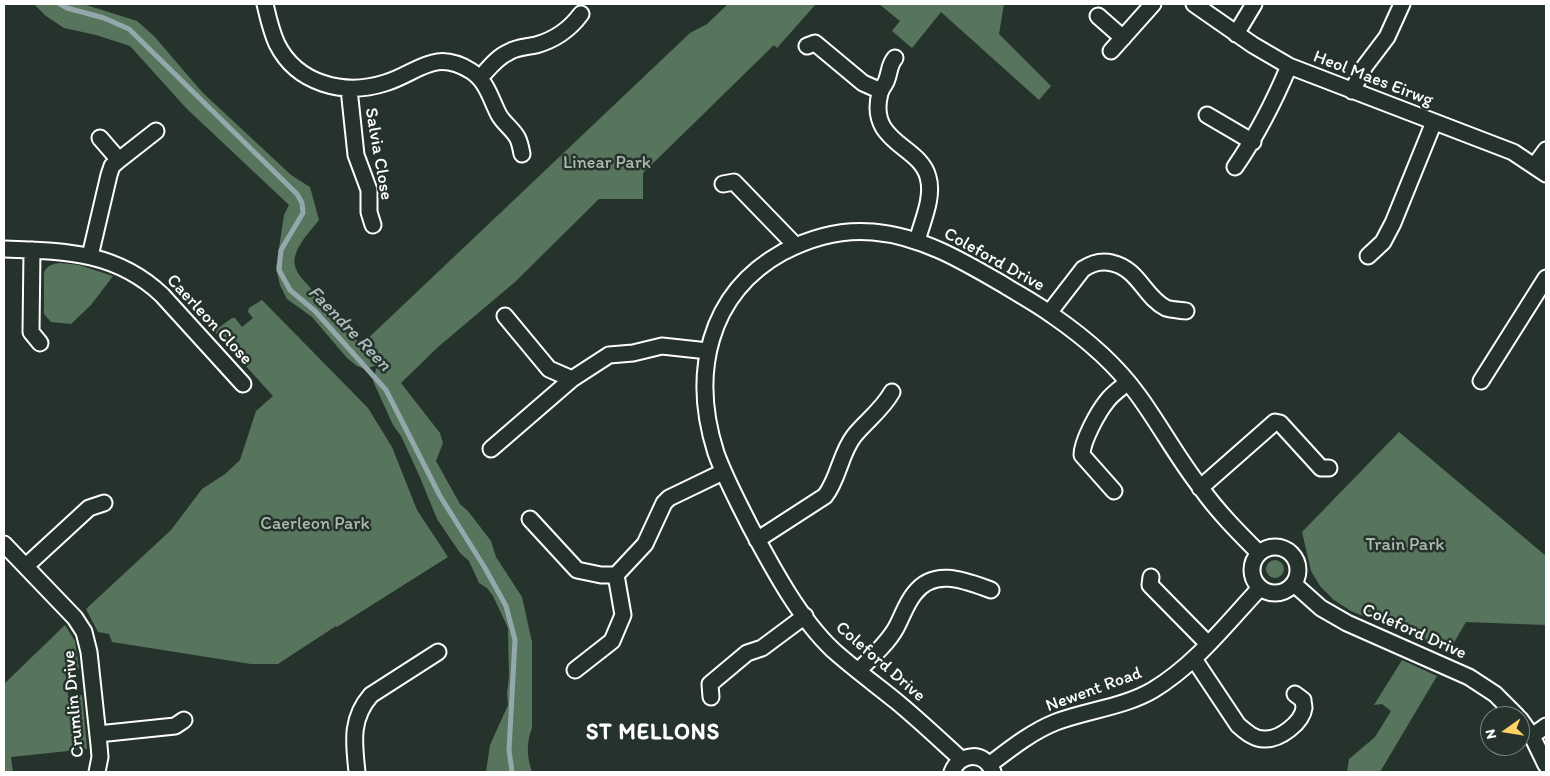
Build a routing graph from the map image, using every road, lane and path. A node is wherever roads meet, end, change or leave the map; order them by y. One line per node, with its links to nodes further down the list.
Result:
1 (265, 4): 15 (street)
2 (1153, 4): 9 (street)
3 (1194, 4): 8 (street, Heol Maes Eirwg)
4 (1254, 4): 8 (street)
5 (1402, 4): 17 (street)
6 (581, 14): 14 (street)
7 (1098, 16): 9 (street)
8 (1236, 34): 13 (street, Heol Maes Eirwg)
9 (1123, 38): 11 (street)
10 (806, 46): 16 (street)
11 (1111, 51)
12 (895, 58): 16 (street)
13 (1289, 66): 17 (street, Heol Maes Eirwg); 22 (street)
14 (480, 78): 15 (street); 24 (street)
15 (349, 89): 29 (street, Salvia Close)
16 (880, 91): 30 (street)
17 (1352, 91): 19 (street, Heol Maes Eirwg)
18 (1208, 115): 22 (street)
19 (1434, 122): 27 (street, Heol Maes Eirwg); 35 (street)
20 (156, 131): 25 (street)
21 (100, 138): 25 (street)
22 (1252, 142): 26 (street)
23 (1546, 150): 27 (street)
24 (522, 154)
25 (118, 160): 34 (street)
26 (1235, 167)
27 (1541, 169)
28 (723, 184): 31 (street)
29 (374, 225)
30 (917, 241): 31 (street, Coleford Drive); 38 (street, Coleford Drive)
31 (795, 246): 41 (street, Coleford Drive)
32 (4, 249): 33 (street, Caerleon Close)
33 (32, 250): 34 (street, Caerleon Close); 40 (street)
34 (90, 256): 45 (street, Caerleon Close)
35 (1368, 256)
36 (1546, 278): 43 (street)
37 (1186, 311): 38 (street)
38 (1050, 313): 44 (street, Coleford Drive)
39 (505, 316): 42 (street)
40 (40, 343)
41 (708, 351): 42 (street); 49 (street, Coleford Drive)
42 (572, 379): 47 (street)
43 (1482, 381)
44 (1128, 382): 50 (street, Coleford Drive); 51 (street)
45 (243, 384)
46 (892, 392): 54 (street)
47 (492, 449)
48 (1329, 468): 50 (street)
49 (724, 472): 54 (street, Coleford Drive); 58 (street)
50 (1200, 488): 56 (street, Coleford Drive)
51 (1114, 492)
52 (104, 503): 57 (street)
53 (530, 519): 58 (street)
54 (758, 540): 63 (street, Coleford Drive)
55 (4, 544): 57 (street, Crumlin Drive)
56 (1259, 553): 60 (street); 61 (street)
57 (26, 566): 75 (street, Crumlin Drive)
58 (616, 575): 67 (street)
59 (1151, 577): 64 (street)
60 (1294, 584): 61 (street); 71 (street, Coleford Drive)
61 (1260, 588): 64 (street, Newent Road)
62 (991, 590): 68 (street)
63 (805, 616): 68 (street, Coleford Drive); 70 (street)
64 (1208, 644): 66 (street, Newent Road)
65 (438, 652): 81 (street)
66 (1194, 658): 69 (street); 79 (street, Newent Road)
67 (575, 670)
68 (858, 671): 77 (street, Coleford Drive)
69 (1295, 694)
70 (711, 697)
71 (1507, 706)
72 (184, 720): 75 (street)
73 (1546, 726): 76 (street)
74 (1530, 733): 76 (street)
75 (98, 734): 80 (street, Crumlin Drive)
76 (1532, 736): 78 (street)
77 (961, 759): 79 (street); 82 (street)
78 (1546, 764)
79 (991, 769)
80 (97, 772)
81 (357, 772)
82 (952, 772)

